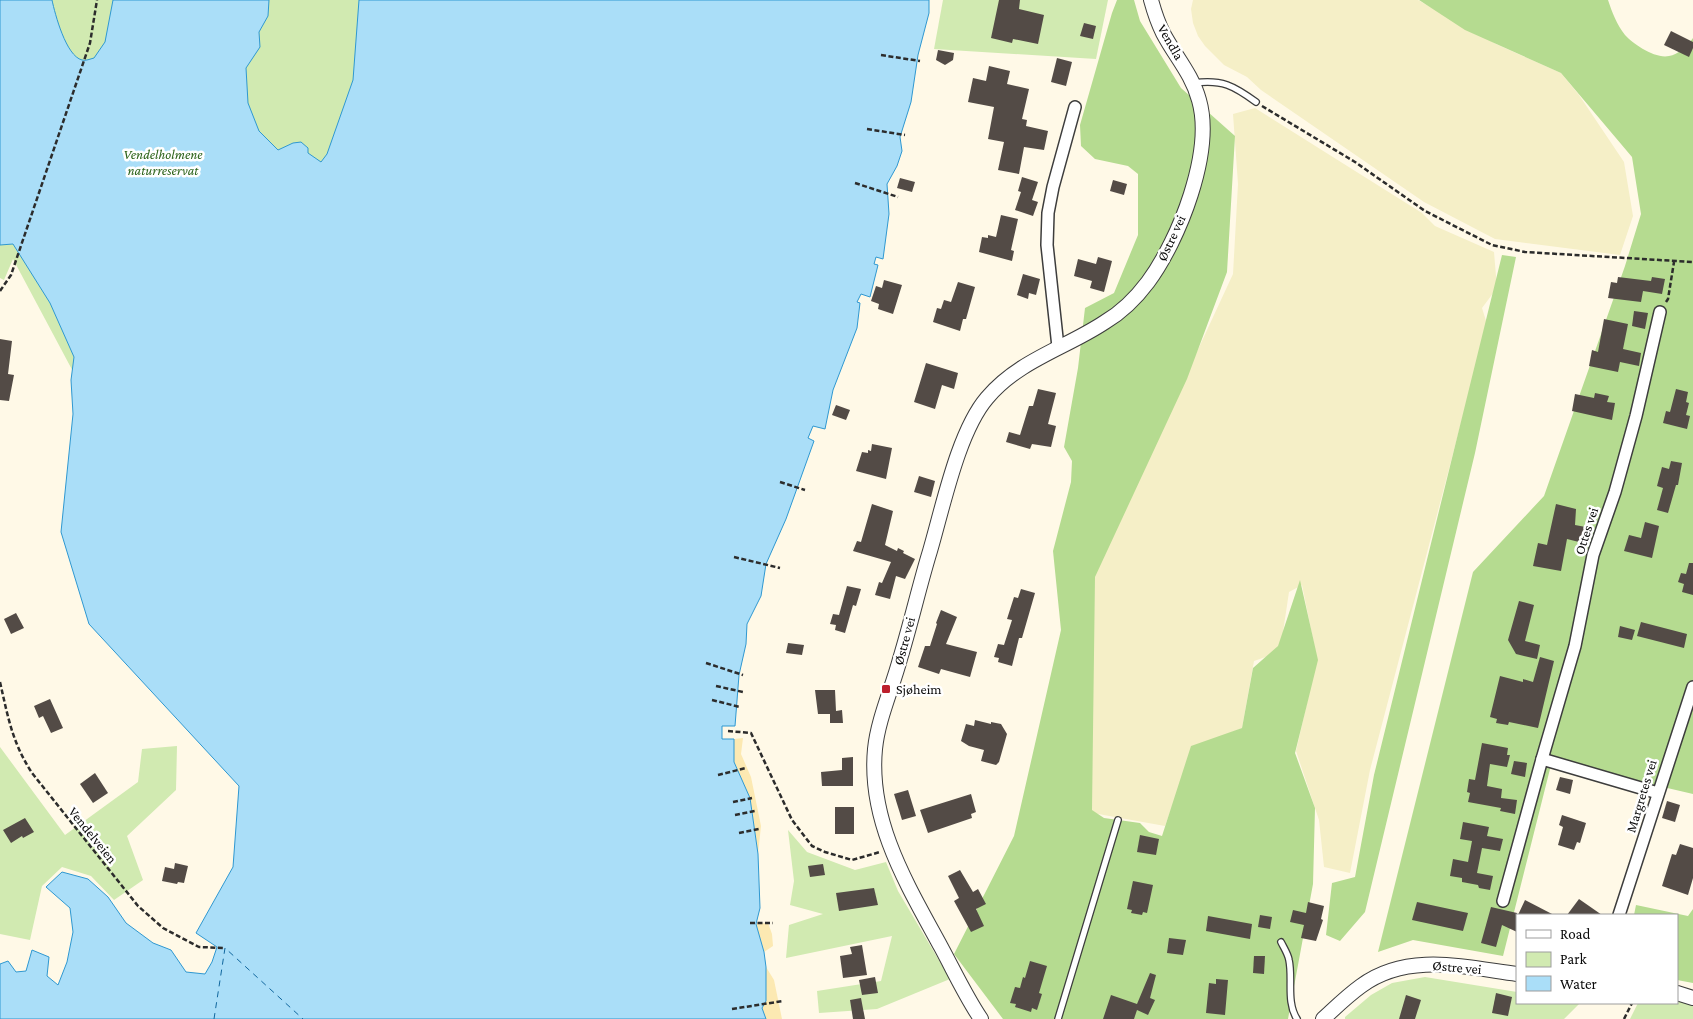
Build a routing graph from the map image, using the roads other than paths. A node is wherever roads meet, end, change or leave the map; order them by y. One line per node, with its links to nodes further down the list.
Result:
1 (1151, 0): 2 (street, Vendla)
2 (1194, 84): 3 (lane); 6 (street, Østre vei)
3 (1256, 102)
4 (1076, 107): 6 (street)
5 (1660, 312): 8 (street, Ottes vei)
6 (1058, 347): 17 (street, Østre vei)
7 (1693, 687): 9 (street, Margretes vei)
8 (1542, 759): 9 (street); 11 (street, Ottes vei)
9 (1658, 793): 12 (street, Margretes vei)
10 (1118, 820): 18 (lane)
11 (1503, 901)
12 (1619, 914)
13 (1281, 942): 19 (lane)
14 (1516, 974): 20 (street, Østre vei)
15 (1678, 993): 16 (street)
16 (1693, 998)
17 (981, 1019)
18 (1058, 1019)
19 (1297, 1019)
20 (1323, 1019)

